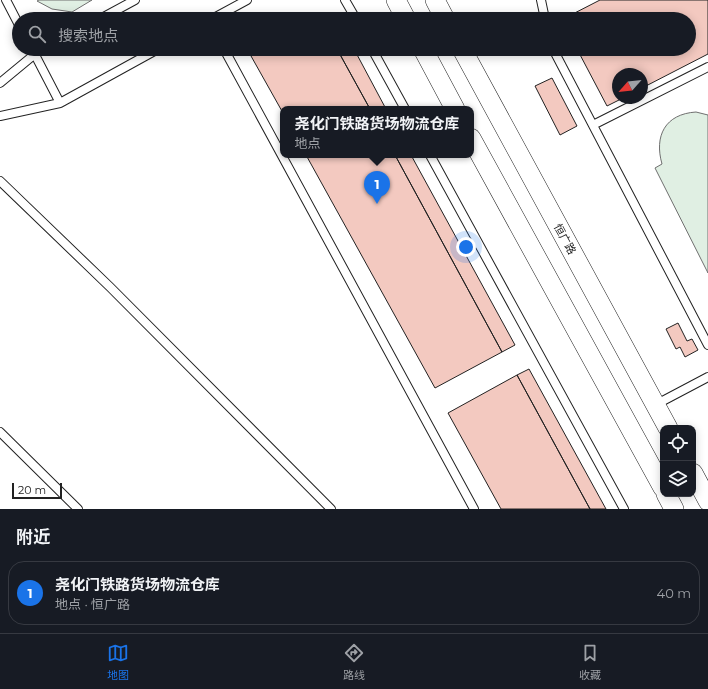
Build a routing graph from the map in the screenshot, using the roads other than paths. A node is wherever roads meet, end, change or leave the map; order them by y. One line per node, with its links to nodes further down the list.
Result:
1 (6, 0): 8 (lane)
2 (135, 0): 9 (lane)
3 (247, 0): 10 (lane)
4 (345, 0): 11 (lane)
5 (396, 0): 12 (street)
6 (435, 0): 13 (street)
7 (540, 0): 14 (lane)
8 (12, 12)
9 (113, 12)
10 (225, 12)
11 (352, 12)
12 (402, 12)
13 (441, 12)
14 (543, 12)
15 (29, 56): 24 (lane)
16 (35, 56): 25 (lane)
17 (145, 56): 25 (lane)
18 (228, 56): 31 (lane)
19 (376, 56): 26 (lane)
20 (427, 56): 27 (street)
21 (466, 56): 37 (street, 恒广路)
22 (557, 56): 29 (lane)
23 (708, 67): 29 (lane)
24 (0, 83)
25 (60, 103): 28 (lane)
26 (403, 106)
27 (453, 106)
28 (0, 116)
29 (593, 125): 35 (lane)
30 (474, 143): 41 (street)
31 (280, 152)
32 (283, 158): 46 (lane)
33 (432, 158): 47 (lane)
34 (0, 181): 45 (lane)
35 (708, 345)
36 (708, 377): 37 (lane)
37 (655, 405): 38 (street, 恒广路)
38 (666, 425)
39 (0, 432): 44 (lane)
40 (696, 479): 43 (street)
41 (660, 483)
42 (668, 497): 48 (street)
43 (708, 501)
44 (78, 509)
45 (331, 509)
46 (474, 509)
47 (624, 509)
48 (674, 509)

